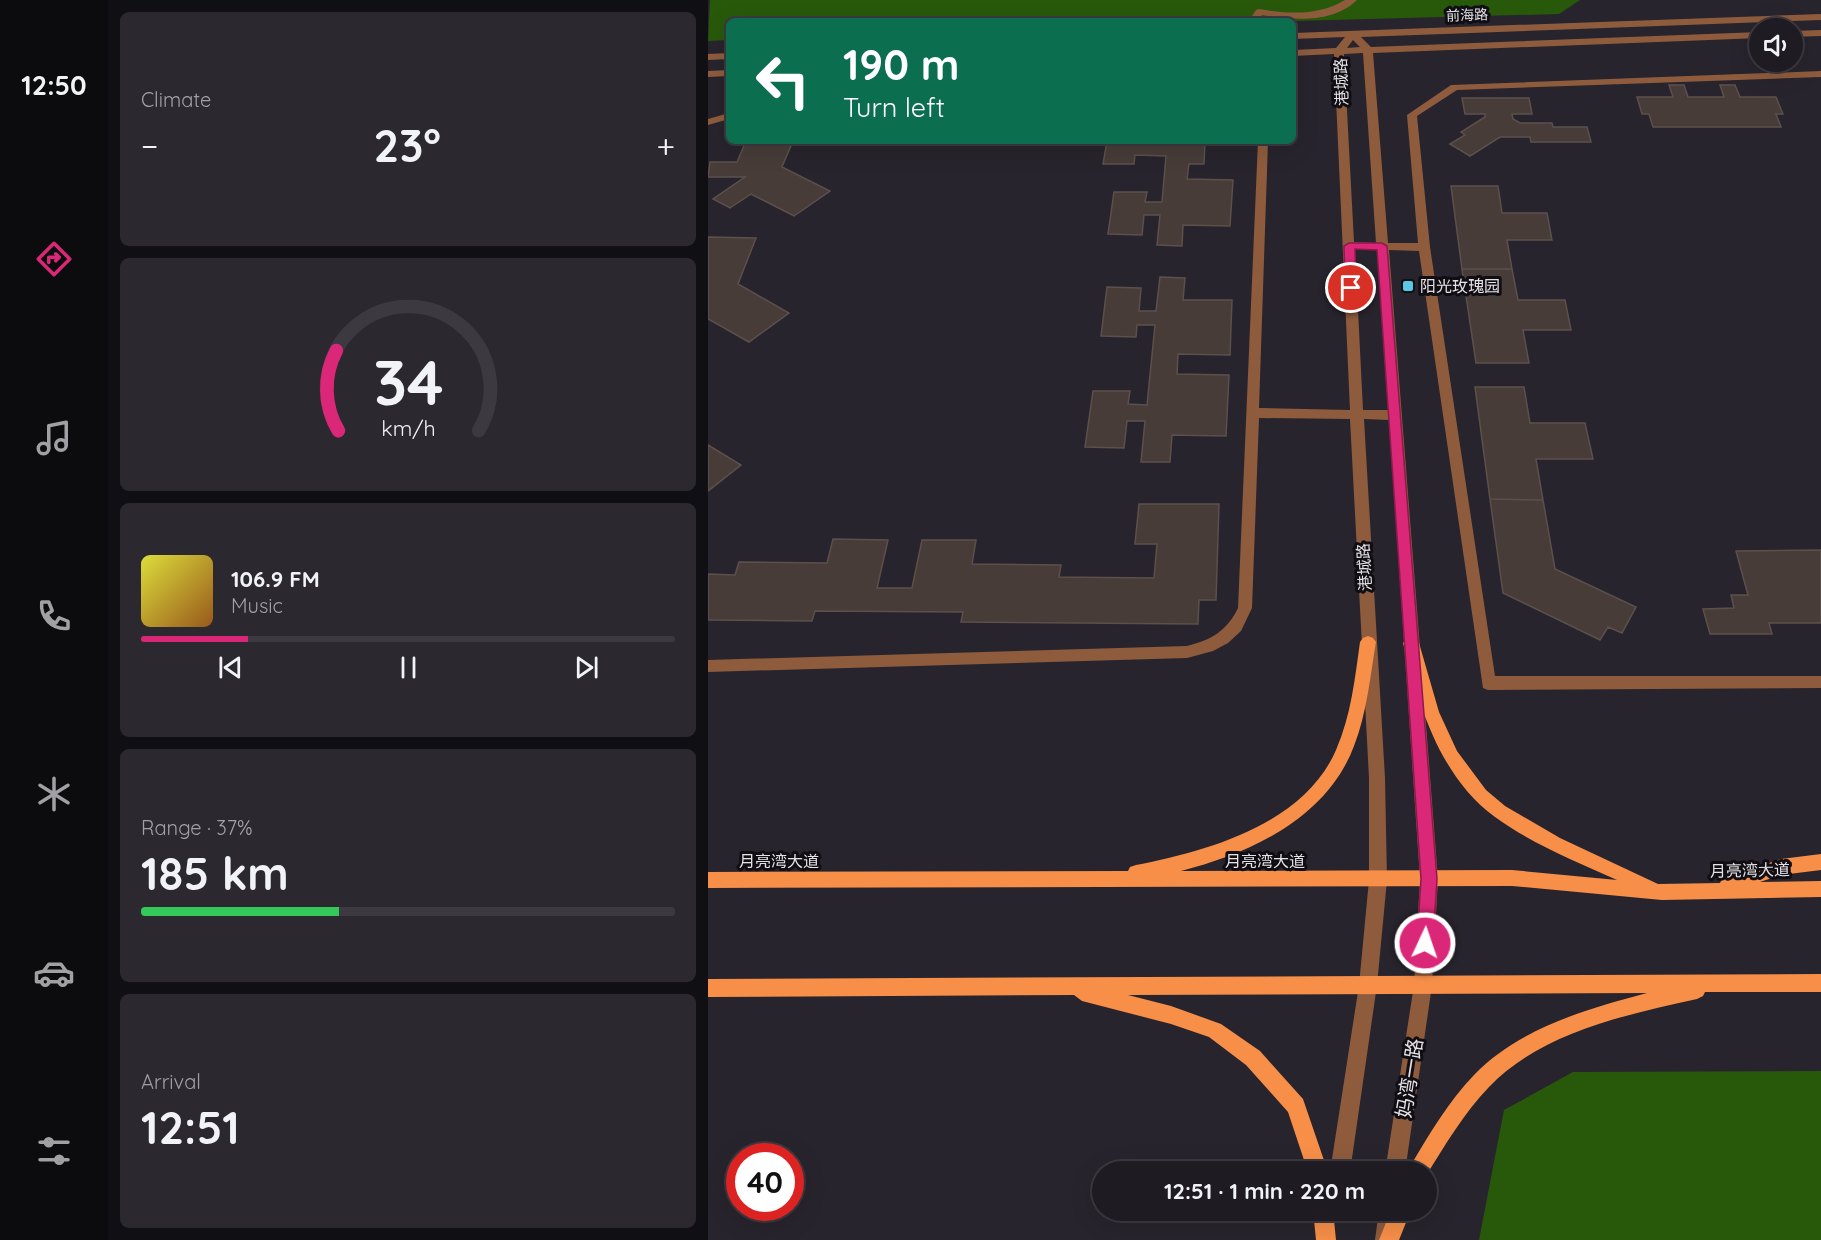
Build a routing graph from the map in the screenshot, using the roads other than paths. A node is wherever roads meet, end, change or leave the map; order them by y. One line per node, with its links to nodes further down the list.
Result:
1 (1267, 0): 3 (street)
2 (1352, 0): 3 (street)
3 (1257, 16)
4 (1821, 17): 6 (street, 前海路)
5 (1821, 33): 7 (street)
6 (1353, 34): 9 (street, 前海路); 10 (street, 港城路); 11 (street, 港城路)
7 (1803, 34)
8 (1749, 35): 10 (street, 前海路)
9 (1296, 36)
10 (1368, 50): 11 (street, 前海路); 22 (street, 港城路)
11 (1339, 51): 12 (street, 前海路); 21 (street, 港城路)
12 (1296, 52)
13 (726, 56): 14 (street)
14 (708, 57)
15 (726, 73): 16 (street)
16 (708, 74)
17 (1821, 74): 23 (street)
18 (726, 117): 19 (street)
19 (708, 122)
20 (1263, 144): 24 (street)
21 (1349, 246): 22 (street); 25 (street, 港城路)
22 (1382, 246): 23 (street); 26 (street, 港城路)
23 (1424, 247): 30 (street)
24 (1254, 412): 25 (street); 29 (street)
25 (1357, 414): 26 (street); 27 (street, 港城路)
26 (1394, 415): 28 (street, 港城路)
27 (1368, 642): 34 (main road); 35 (street, 港城路)
28 (1411, 643): 32 (street, 港城路); 38 (main road)
29 (708, 666)
30 (1821, 682)
31 (1821, 862): 36 (main road)
32 (1429, 879): 35 (main road, 月亮湾大道); 38 (main road, 月亮湾大道); 42 (street, 港城路)
33 (708, 880): 34 (main road, 月亮湾大道)
34 (1089, 880): 35 (main road, 月亮湾大道)
35 (1378, 880): 41 (street, 港城路)
36 (1716, 889): 37 (main road, 月亮湾大道); 38 (main road, 月亮湾大道)
37 (1821, 889)
38 (1662, 892)
39 (1821, 983): 40 (main road)
40 (1728, 984): 42 (main road); 48 (main road)
41 (1368, 985): 42 (main road); 43 (main road); 46 (street)
42 (1423, 985): 47 (street, 妈湾一路)
43 (1062, 986): 44 (main road); 45 (main road)
44 (708, 988)
45 (1314, 1161)
46 (1342, 1161)
47 (1397, 1161)
48 (1425, 1161)
49 (1324, 1221): 53 (main road)
50 (1331, 1221): 53 (street)
51 (1388, 1221): 54 (street)
52 (1396, 1221): 54 (main road)
53 (1327, 1240)
54 (1387, 1240)

